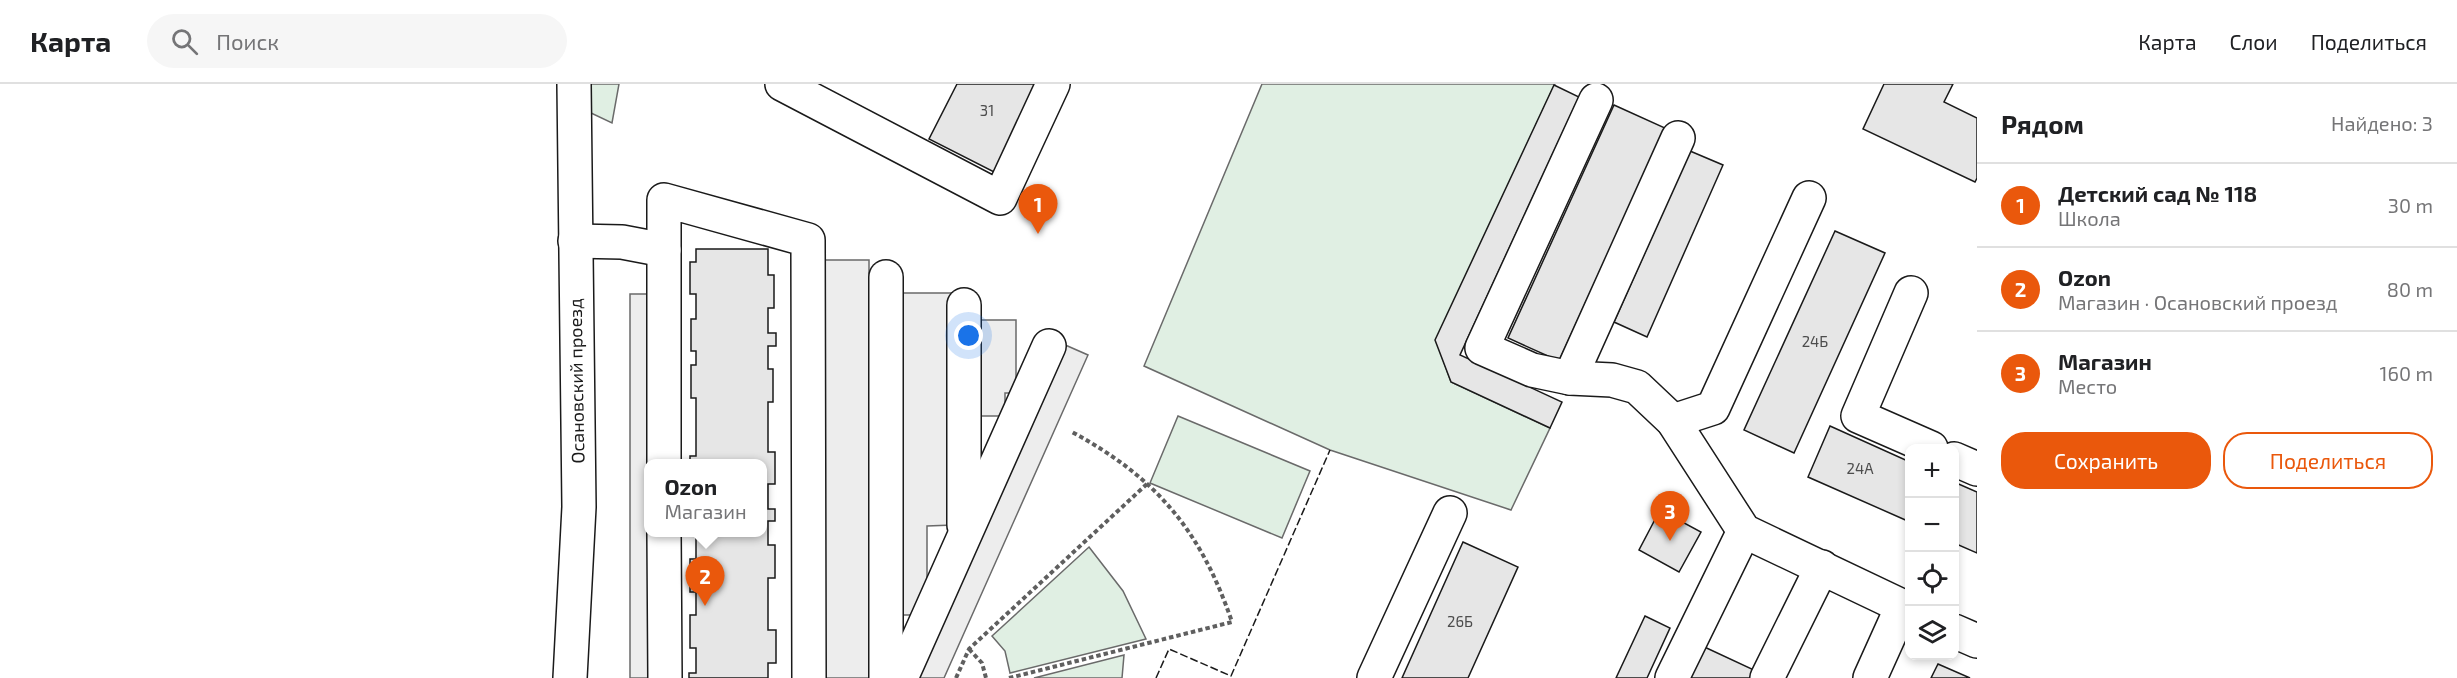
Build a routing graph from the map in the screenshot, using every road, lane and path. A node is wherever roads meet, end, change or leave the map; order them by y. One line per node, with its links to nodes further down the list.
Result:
1 (574, 84): 7 (street, Осановский проезд)
2 (782, 84): 3 (street)
3 (1053, 84)
4 (1596, 100): 13 (street)
5 (1678, 138): 13 (street)
6 (1809, 198): 14 (street)
7 (575, 241): 8 (street); 31 (street, Осановский проезд)
8 (664, 250): 17 (street); 33 (street)
9 (886, 277): 34 (street)
10 (1911, 293): 16 (street)
11 (964, 305): 23 (street)
12 (1049, 346): 23 (street)
13 (1570, 378): 14 (street)
14 (1673, 421): 22 (street)
15 (1072, 432): 20 (path)
16 (1922, 444)
17 (664, 459)
18 (1959, 461): 19 (street)
19 (1977, 469)
20 (1148, 483): 30 (path); 38 (path)
21 (1450, 513): 39 (street)
22 (1744, 531): 25 (street); 40 (street)
23 (964, 536): 35 (street)
24 (664, 537): 32 (street)
25 (1822, 567): 26 (street); 41 (street)
26 (1905, 608)
27 (1905, 610): 42 (street)
28 (1959, 633): 29 (street)
29 (1977, 641)
30 (969, 649): 36 (path); 37 (path)
31 (570, 678)
32 (664, 678)
33 (809, 678)
34 (886, 678)
35 (901, 678)
36 (956, 678)
37 (986, 678)
38 (1009, 678)
39 (1374, 678)
40 (1672, 678)
41 (1767, 678)
42 (1870, 678)

